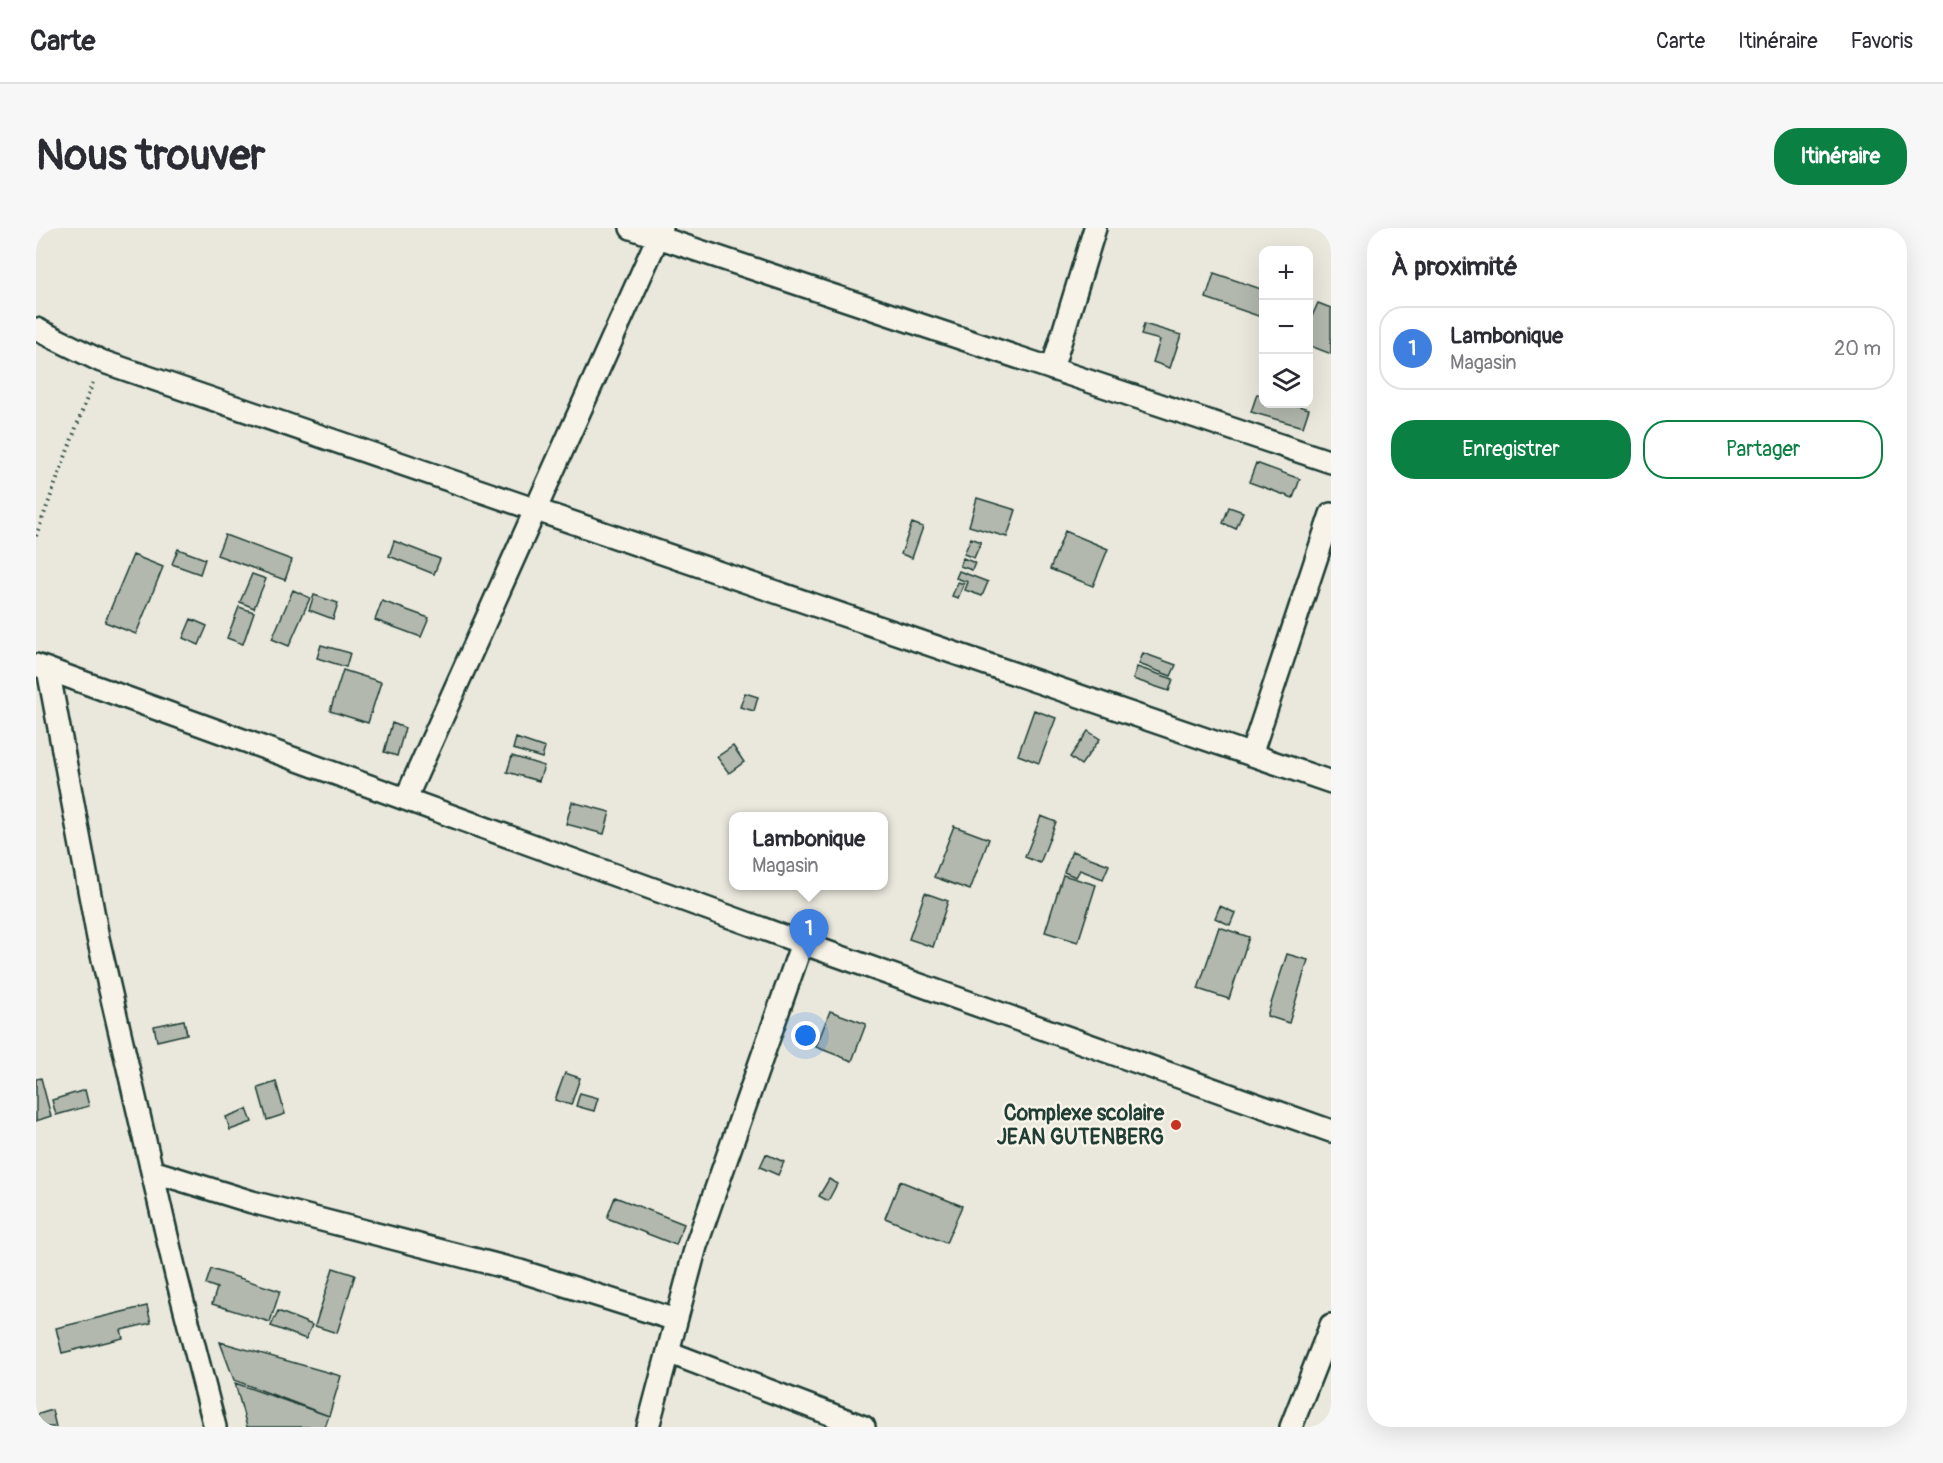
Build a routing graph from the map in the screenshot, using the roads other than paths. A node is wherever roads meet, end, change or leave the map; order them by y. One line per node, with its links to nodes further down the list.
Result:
1 (631, 228): 3 (street)
2 (1095, 228): 5 (street)
3 (660, 232): 5 (street); 7 (street)
4 (36, 329): 7 (street)
5 (1052, 369): 6 (street)
6 (1331, 462)
7 (536, 511): 10 (street); 12 (street)
8 (1331, 514): 10 (street)
9 (42, 667): 12 (street); 15 (street)
10 (1251, 755): 11 (street)
11 (1331, 782)
12 (406, 798): 13 (street)
13 (802, 943): 14 (street); 16 (street)
14 (1331, 1131)
15 (152, 1172): 16 (street); 19 (street)
16 (676, 1320): 18 (street)
17 (1331, 1325): 22 (street)
18 (668, 1352): 20 (street); 21 (street)
19 (215, 1427)
20 (648, 1427)
21 (864, 1427)
22 (1291, 1427)

